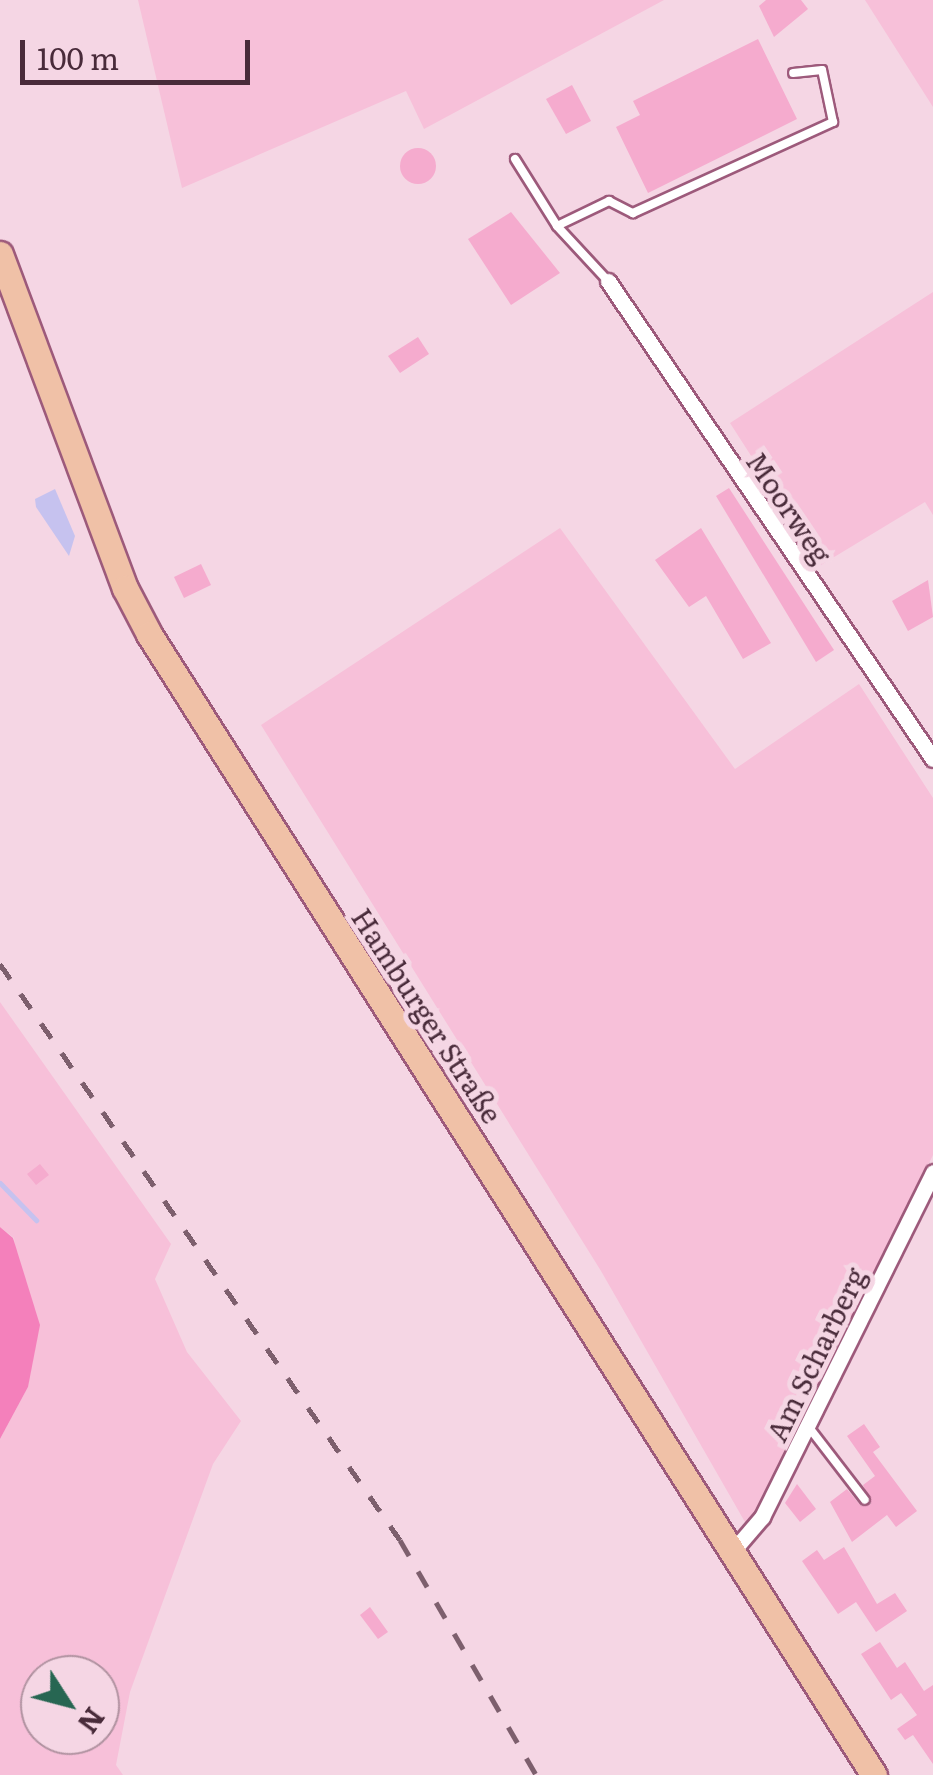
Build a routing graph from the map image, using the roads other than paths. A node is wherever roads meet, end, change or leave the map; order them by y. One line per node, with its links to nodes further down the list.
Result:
1 (793, 73): 3 (lane)
2 (514, 159): 3 (lane)
3 (557, 226): 5 (lane)
4 (0, 254): 10 (main road, Hamburger Straße)
5 (608, 281): 6 (street, Moorweg)
6 (933, 759)
7 (933, 1172): 8 (street, Am Scharberg)
8 (808, 1426): 9 (lane); 10 (street, Am Scharberg)
9 (865, 1500)
10 (732, 1552): 11 (main road, Hamburger Straße)
11 (874, 1775)

